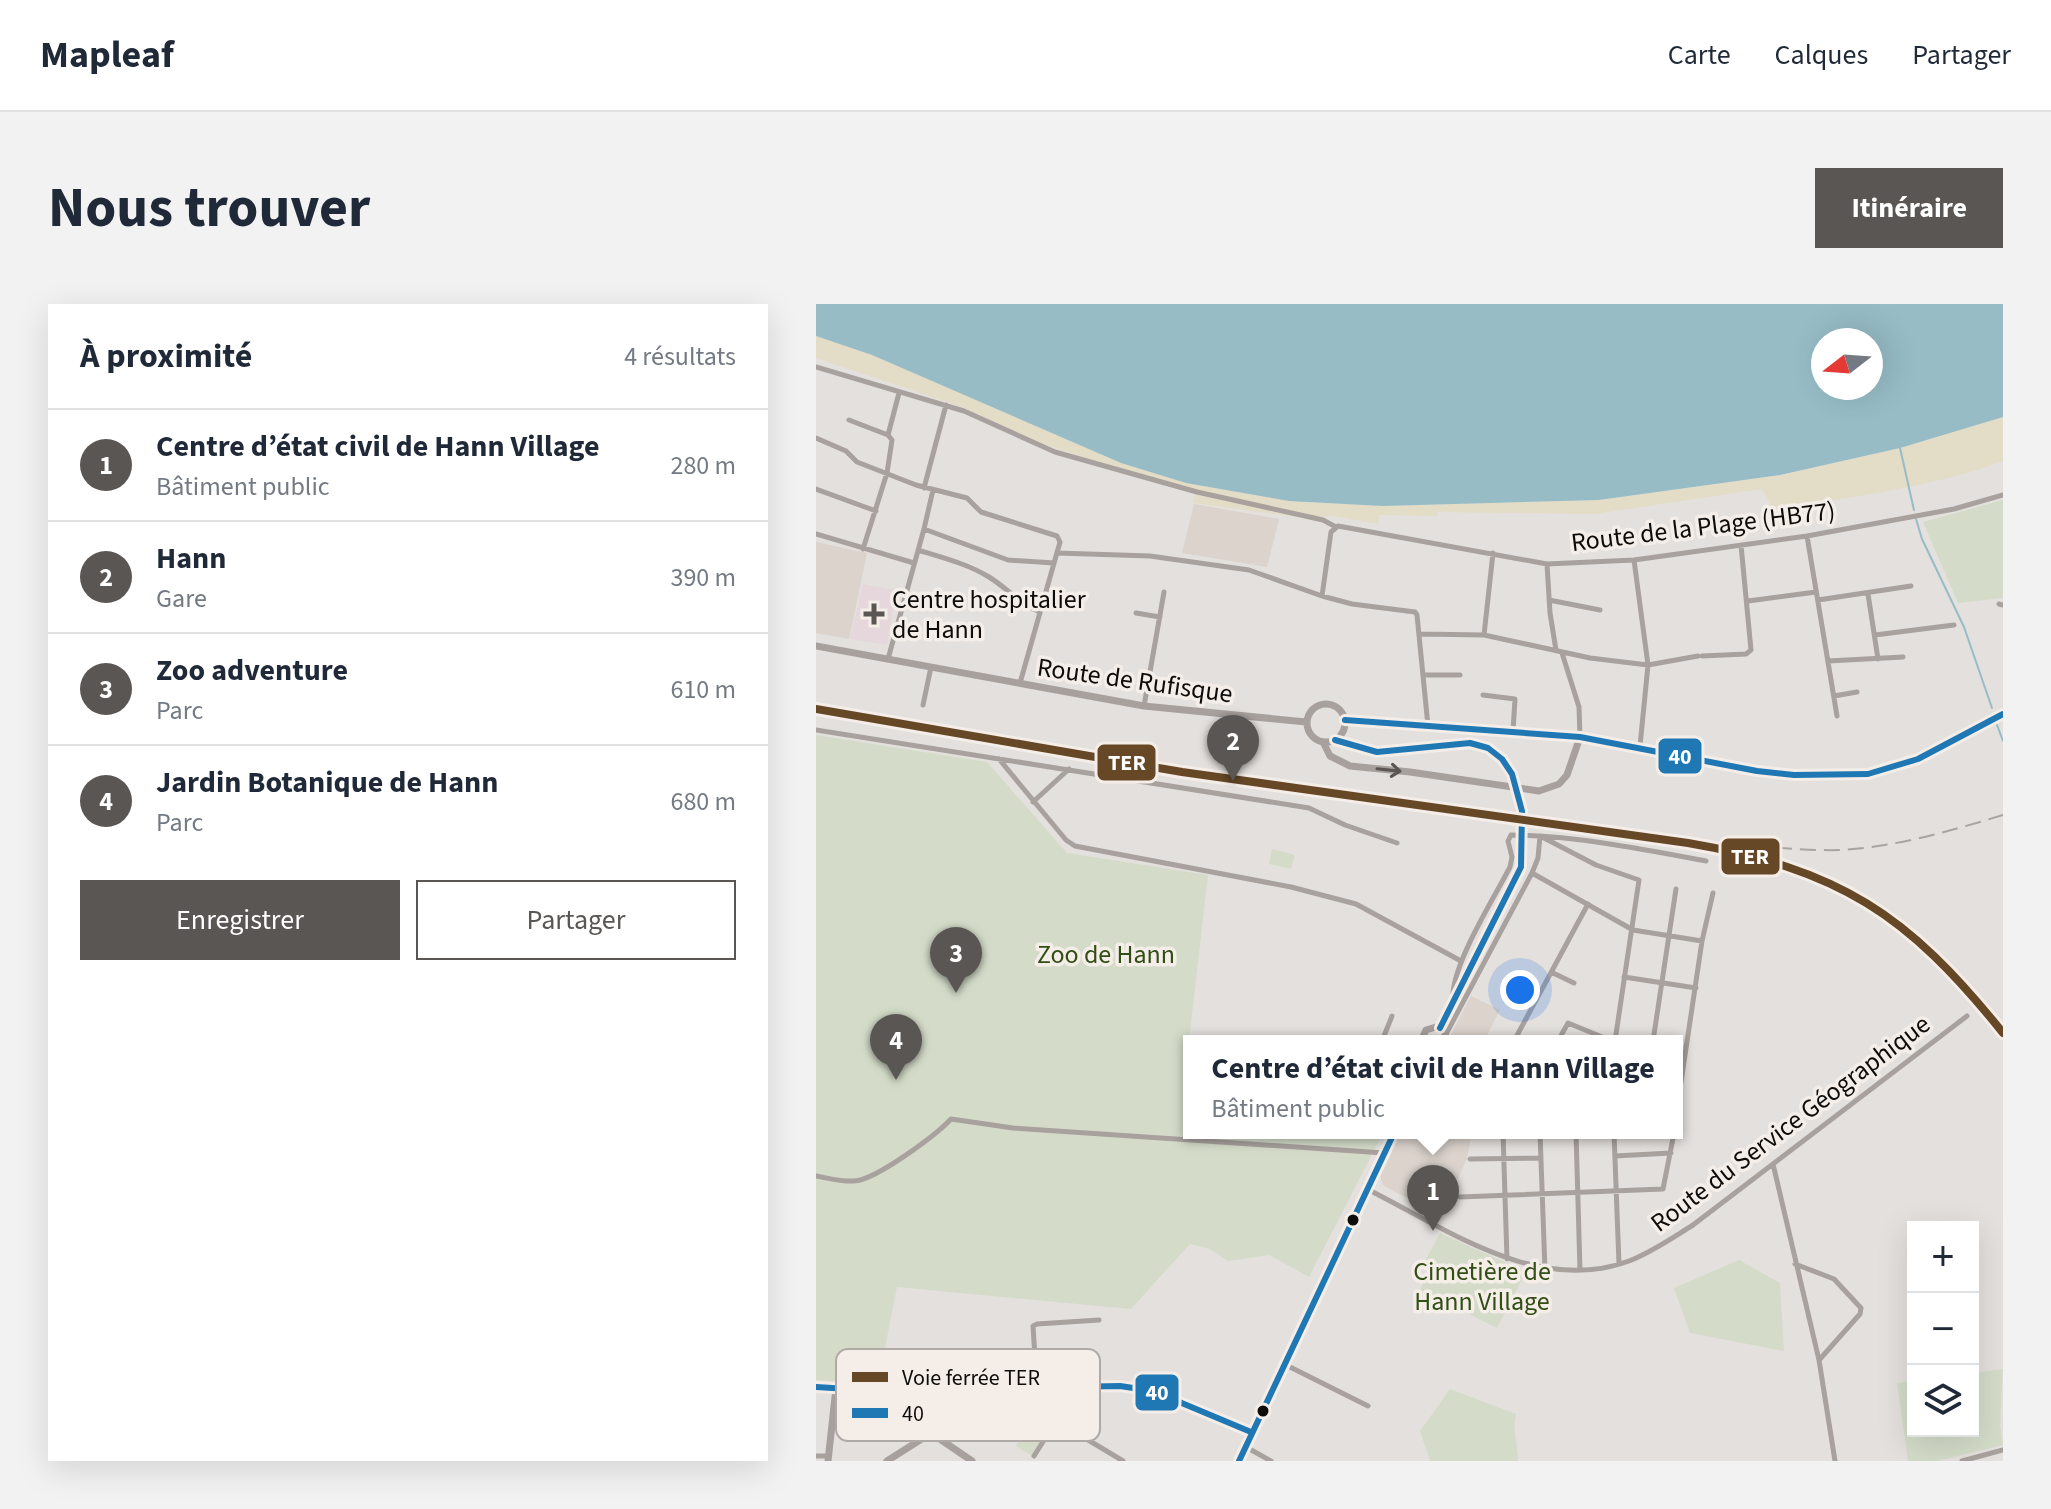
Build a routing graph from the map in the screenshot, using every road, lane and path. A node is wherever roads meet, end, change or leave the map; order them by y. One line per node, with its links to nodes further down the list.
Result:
1 (816, 367): 2 (street, Route de la Plage (HB77))
2 (899, 393): 3 (street, Route de la Plage (HB77)); 5 (street)
3 (946, 405): 8 (street); 13 (street, Route de la Plage (HB77))
4 (849, 420): 5 (street)
5 (888, 435): 7 (street)
6 (816, 438): 7 (street)
7 (887, 473): 8 (street); 12 (street)
8 (924, 488): 10 (street)
9 (816, 489): 12 (street)
10 (933, 490): 14 (street); 21 (street)
11 (2003, 495): 16 (street, Route de la Plage (HB77))
12 (876, 511): 18 (street)
13 (1336, 527): 20 (street, Route de la Plage (HB77)); 30 (street)
14 (924, 529): 19 (street); 24 (street)
15 (816, 534): 18 (street)
16 (1807, 536): 17 (street, Route de la Plage (HB77)); 28 (street)
17 (1741, 545): 22 (street, Route de la Plage (HB77)); 33 (street)
18 (863, 549): 23 (street)
19 (918, 550): 23 (street); 35 (street)
20 (1493, 552): 25 (street, Route de la Plage (HB77)); 40 (street)
21 (1057, 553): 24 (street); 30 (street)
22 (1634, 560): 25 (street, Route de la Plage (HB77)); 48 (street)
23 (914, 563): 46 (street)
24 (1054, 563): 35 (street)
25 (1547, 564): 31 (street)
26 (1911, 586): 29 (street)
27 (1164, 592): 37 (street)
28 (1816, 592): 32 (street); 33 (street)
29 (1868, 594): 32 (street); 41 (street)
30 (1322, 596): 39 (street)
31 (1549, 600): 34 (street); 43 (street)
32 (1818, 600): 47 (street)
33 (1748, 601): 48 (street)
34 (1600, 610)
35 (1040, 612): 52 (street)
36 (1136, 613): 37 (street)
37 (1160, 617): 57 (street)
38 (1954, 625): 41 (street)
39 (1419, 634): 40 (street); 50 (street)
40 (1484, 635): 43 (street)
41 (1875, 635): 45 (street)
42 (816, 646): 46 (main road, Route de Rufisque)
43 (1559, 651): 48 (street); 66 (street)
44 (1903, 657): 45 (street)
45 (1878, 659): 47 (street)
46 (888, 660): 49 (main road, Route de Rufisque)
47 (1828, 661): 55 (street)
48 (1648, 665): 70 (street)
49 (931, 667): 52 (main road, Route de Rufisque); 56 (street)
50 (1423, 675): 51 (street); 62 (street)
51 (1460, 675)
52 (1020, 683): 57 (main road, Route de Rufisque)
53 (1857, 692): 55 (street)
54 (1483, 695): 65 (street)
55 (1834, 696): 59 (street)
56 (923, 705)
57 (1144, 706): 61 (main road, Route de Rufisque)
58 (2001, 715): 70 (main road)
59 (1837, 716)
60 (1345, 720): 61 (main road); 62 (main road); 64 (main road)
61 (1306, 722): 68 (main road)
62 (1428, 726): 65 (main road)
63 (816, 730): 71 (street)
64 (1344, 730): 67 (main road); 69 (main road)
65 (1513, 731): 66 (main road)
66 (1580, 737): 68 (main road, one-way to 66); 70 (main road)
67 (1335, 740): 68 (main road); 69 (main road)
68 (1323, 742)
69 (1350, 742): 90 (main road, bridge)
70 (1640, 746)
71 (998, 758): 72 (street); 73 (street)
72 (1069, 768): 73 (street); 75 (street)
73 (1033, 802): 84 (street)
74 (1540, 836): 76 (street); 77 (street); 81 (street); 84 (street)
75 (1397, 843)
76 (1706, 861)
77 (1532, 873): 80 (street); 94 (street)
78 (1676, 889): 82 (street)
79 (1713, 893): 83 (street)
80 (1588, 904): 81 (street); 85 (street)
81 (1633, 930): 82 (street); 86 (street)
82 (1669, 936): 83 (street); 88 (street)
83 (1702, 941): 89 (street)
84 (1461, 961): 90 (street)
85 (1551, 972): 87 (street); 98 (street)
86 (1624, 977): 88 (street); 101 (street)
87 (1574, 983)
88 (1662, 983): 89 (street); 102 (street)
89 (1696, 988): 104 (street)
90 (1457, 997): 91 (main road)
91 (1447, 1015): 94 (street); 95 (main road)
92 (1392, 1016): 96 (street)
93 (1967, 1016): 118 (street, Route du Service Géographique)
94 (1455, 1020): 95 (street)
95 (1445, 1034): 97 (main road)
96 (1384, 1035)
97 (1424, 1035)
98 (1517, 1035)
99 (1561, 1035): 100 (street)
100 (1598, 1035)
101 (1614, 1035)
102 (1654, 1035)
103 (1683, 1043): 104 (street)
104 (1687, 1043): 105 (street)
105 (1683, 1061)
106 (1391, 1139): 112 (main road)
107 (1503, 1139): 117 (street)
108 (1540, 1139): 115 (street)
109 (1576, 1139): 122 (street)
110 (1614, 1139): 114 (street)
111 (1673, 1139): 113 (street)
112 (1384, 1153): 119 (street); 120 (main road)
113 (1671, 1153): 114 (street); 121 (street)
114 (1615, 1156): 121 (street)
115 (1541, 1158): 117 (street); 123 (street)
116 (1470, 1159): 117 (street)
117 (1504, 1159): 124 (street)
118 (1773, 1164): 127 (street, Route du Service Géographique); 128 (street)
119 (816, 1176)
120 (1367, 1189): 126 (street, Route du Service Géographique); 134 (main road)
121 (1616, 1191): 122 (street); 127 (street)
122 (1578, 1192): 123 (street); 130 (street)
123 (1541, 1194): 124 (street); 129 (street)
124 (1505, 1195): 125 (street); 126 (street)
125 (1460, 1197)
126 (1507, 1259): 129 (street, Route du Service Géographique)
127 (1619, 1264): 130 (street, Route du Service Géographique)
128 (1795, 1264): 133 (street); 133 (street)
129 (1545, 1270): 130 (street, Route du Service Géographique)
130 (1580, 1270)
131 (1099, 1320): 132 (street)
132 (1035, 1349)
133 (1819, 1360): 154 (street)
134 (1284, 1364): 138 (street); 139 (main road)
135 (1100, 1385): 139 (main road)
136 (816, 1387): 137 (main road)
137 (836, 1388): 148 (main road)
138 (1368, 1406)
139 (1251, 1432): 144 (main road)
140 (919, 1441): 149 (main road)
141 (943, 1441): 150 (main road)
142 (1043, 1441): 147 (street)
143 (1090, 1441): 151 (street)
144 (1246, 1447): 152 (main road); 153 (street)
145 (2003, 1450): 155 (street)
146 (816, 1456): 148 (street)
147 (1034, 1456)
148 (828, 1459)
149 (890, 1460)
150 (972, 1461)
151 (1123, 1461)
152 (1239, 1461)
153 (1271, 1461)
154 (1835, 1461)
155 (1962, 1461)

